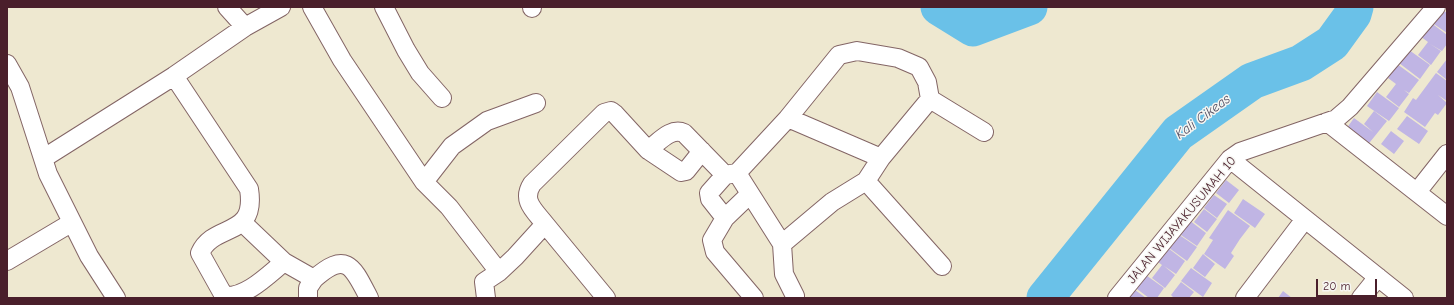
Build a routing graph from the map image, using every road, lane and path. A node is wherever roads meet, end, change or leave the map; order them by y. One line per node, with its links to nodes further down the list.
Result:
1 (227, 7): 6 (street)
2 (281, 7): 6 (street)
3 (312, 7): 23 (street)
4 (384, 7): 9 (street)
5 (1436, 7): 13 (street, JALAN WIJAYAKUSUMAH 10)
6 (245, 27): 8 (street)
7 (7, 64): 18 (street)
8 (174, 76): 18 (street); 30 (street)
9 (442, 98)
10 (930, 99): 12 (street); 14 (street); 19 (street)
11 (536, 103): 23 (street)
12 (788, 118): 19 (street); 21 (street)
13 (1328, 122): 20 (street, JALAN WIJAYAKUSUMAH 10); 24 (street)
14 (984, 132)
15 (648, 150): 16 (street); 16 (street); 31 (street)
16 (702, 151): 21 (street)
17 (1447, 154): 24 (street)
18 (44, 158): 29 (street)
19 (881, 158): 22 (street)
20 (1230, 159): 28 (street); 46 (street, JALAN WIJAYAKUSUMAH 10)
21 (731, 174): 25 (street); 27 (street)
22 (866, 181): 32 (street); 35 (street)
23 (424, 182): 36 (street)
24 (1416, 192): 26 (street)
25 (750, 194): 27 (street); 32 (street)
26 (1447, 216)
27 (725, 218): 40 (street)
28 (1305, 219): 37 (street); 47 (street)
29 (71, 223): 33 (street); 41 (street)
30 (243, 223): 34 (street); 34 (street)
31 (545, 224): 36 (street); 44 (street)
32 (782, 244): 45 (street)
33 (7, 261)
34 (284, 262): 38 (street)
35 (942, 266)
36 (499, 272): 43 (street)
37 (1378, 277): 48 (street); 49 (street)
38 (314, 279): 39 (street); 42 (street)
39 (364, 296)
40 (747, 296)
41 (116, 298)
42 (308, 298)
43 (486, 298)
44 (606, 298)
45 (794, 298)
46 (1117, 298)
47 (1244, 298)
48 (1361, 298)
49 (1404, 298)

